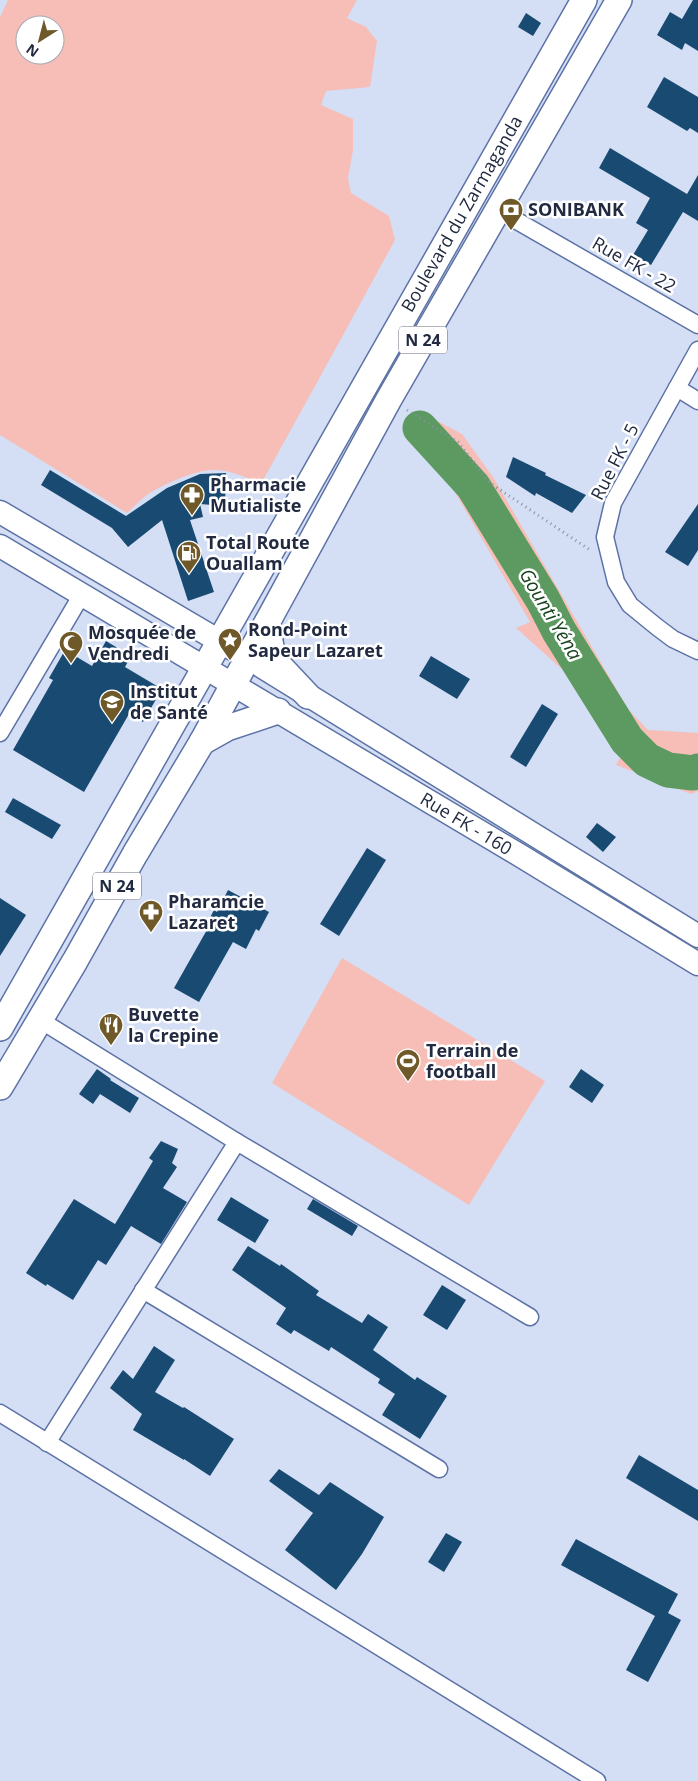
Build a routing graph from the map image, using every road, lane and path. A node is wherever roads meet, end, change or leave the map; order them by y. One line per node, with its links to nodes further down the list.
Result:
1 (584, 0): 3 (main road, Boulevard du Zarmaganda / N 24)
2 (618, 0): 4 (main road, Boulevard du Zarmaganda / N 24)
3 (553, 53): 4 (main road); 16 (main road, Boulevard du Zarmaganda / N 24)
4 (579, 69): 5 (main road, Boulevard du Zarmaganda / N 24)
5 (498, 210): 6 (street, Rue FK - 22); 9 (main road, Boulevard du Zarmaganda / N 24)
6 (698, 325)
7 (698, 350): 8 (street, Rue FK - 5)
8 (677, 388): 10 (street); 13 (street, Rue FK - 5)
9 (389, 398): 13 (path); 15 (main road, Boulevard du Zarmaganda / N 24)
10 (698, 401)
11 (0, 512): 16 (main road, Rue FK - 160)
12 (0, 546): 14 (main road, Rue FK - 160)
13 (610, 564): 17 (street, Rue FK - 5)
14 (81, 596): 19 (main road, Rue FK - 160); 23 (street)
15 (267, 623): 18 (main road, Boulevard du Zarmaganda / N 24); 21 (main road)
16 (218, 642): 18 (main road, Rue FK - 160); 19 (main road, Boulevard du Zarmaganda / N 24)
17 (698, 651)
18 (248, 658): 20 (main road, Boulevard du Zarmaganda / N 24); 21 (main road, Rue FK - 160)
19 (203, 668): 20 (main road, Rue FK - 160); 28 (main road, Boulevard du Zarmaganda / N 24)
20 (234, 684): 22 (main road, Rue FK - 160); 24 (main road, Boulevard du Zarmaganda / N 24)
21 (308, 696): 25 (main road, Rue FK - 160)
22 (278, 711): 24 (main road); 26 (main road, Rue FK - 160)
23 (0, 733)
24 (202, 742): 27 (main road, Boulevard du Zarmaganda / N 24)
25 (698, 936)
26 (698, 964)
27 (40, 1020): 29 (main road, Boulevard du Zarmaganda / N 24); 30 (street)
28 (0, 1028)
29 (2, 1080)
30 (237, 1142): 31 (street); 32 (street)
31 (143, 1290): 34 (street); 35 (street)
32 (530, 1317)
33 (0, 1413): 34 (street)
34 (47, 1443): 36 (street)
35 (439, 1468)
36 (597, 1781)

